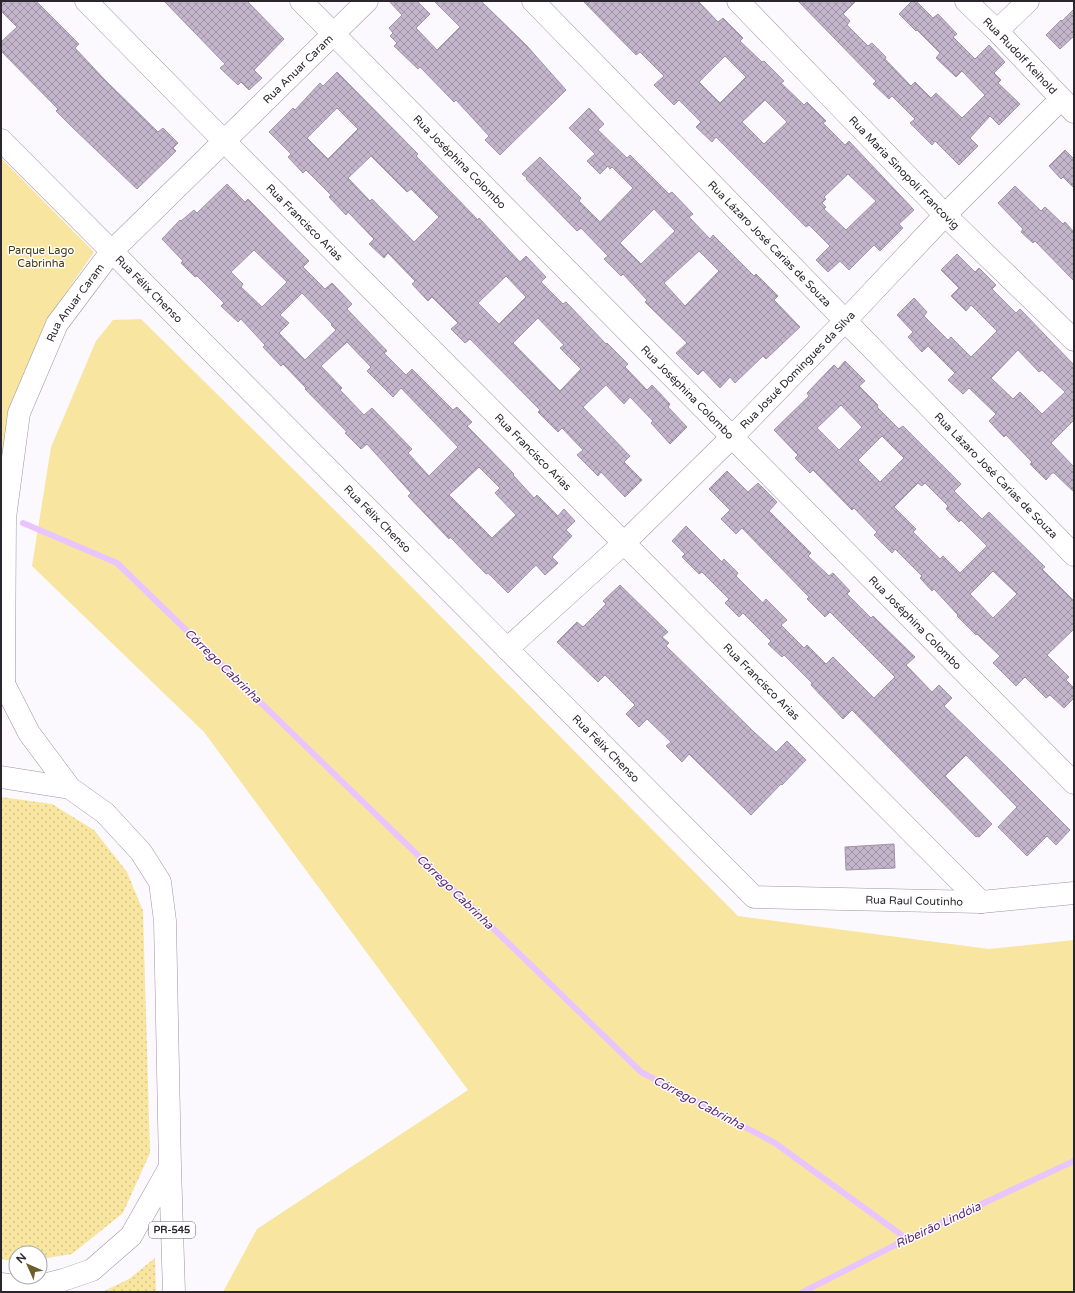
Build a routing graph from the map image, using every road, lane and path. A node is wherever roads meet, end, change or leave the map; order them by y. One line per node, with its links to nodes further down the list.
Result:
1 (86, 1): 12 (main road, Rua Francisco Arias)
2 (301, 1): 9 (main road, Rua Joséphina Colombo)
3 (367, 1): 9 (main road, Rua Anuar Caram)
4 (534, 1): 15 (main road, Rua Lázaro José Carias de Souza)
5 (738, 1): 13 (main road, Rua Maria Sinopoli Francovig)
6 (966, 1): 8 (main road, Rua Rudolf Keihold)
7 (1028, 1): 8 (main road)
8 (997, 31): 10 (main road, Rua Rudolf Keihold)
9 (333, 34): 12 (main road, Rua Anuar Caram); 17 (main road, Rua Joséphina Colombo)
10 (1068, 105): 13 (main road, Rua Josué Domingues da Silva)
11 (1, 140): 14 (main road, Rua Félix Chenso)
12 (224, 141): 14 (main road, Rua Anuar Caram); 18 (main road, Rua Francisco Arias)
13 (945, 215): 15 (main road, Rua Josué Domingues da Silva); 16 (main road, Rua Maria Sinopoli Francovig)
14 (111, 252): 20 (main road, Rua Félix Chenso); 21 (main road, Rua Anuar Caram)
15 (845, 321): 17 (main road, Rua Josué Domingues da Silva); 19 (main road, Rua Lázaro José Carias de Souza)
16 (1074, 340)
17 (732, 437): 18 (main road, Rua Josué Domingues da Silva); 23 (main road, Rua Joséphina Colombo)
18 (624, 543): 20 (main road, Rua Josué Domingues da Silva); 27 (main road, Rua Francisco Arias)
19 (1074, 555)
20 (507, 649): 26 (main road, Rua Félix Chenso)
21 (2, 687): 24 (main road)
22 (1, 777): 24 (main road)
23 (1074, 783)
24 (70, 788): 28 (main road)
25 (1074, 894): 27 (main road, Rua Raul Coutinho)
26 (754, 897): 27 (main road, Rua Raul Coutinho)
27 (981, 902)
28 (170, 1167): 29 (main road); 30 (main road, PR-545)
29 (1, 1284)
30 (174, 1292)

